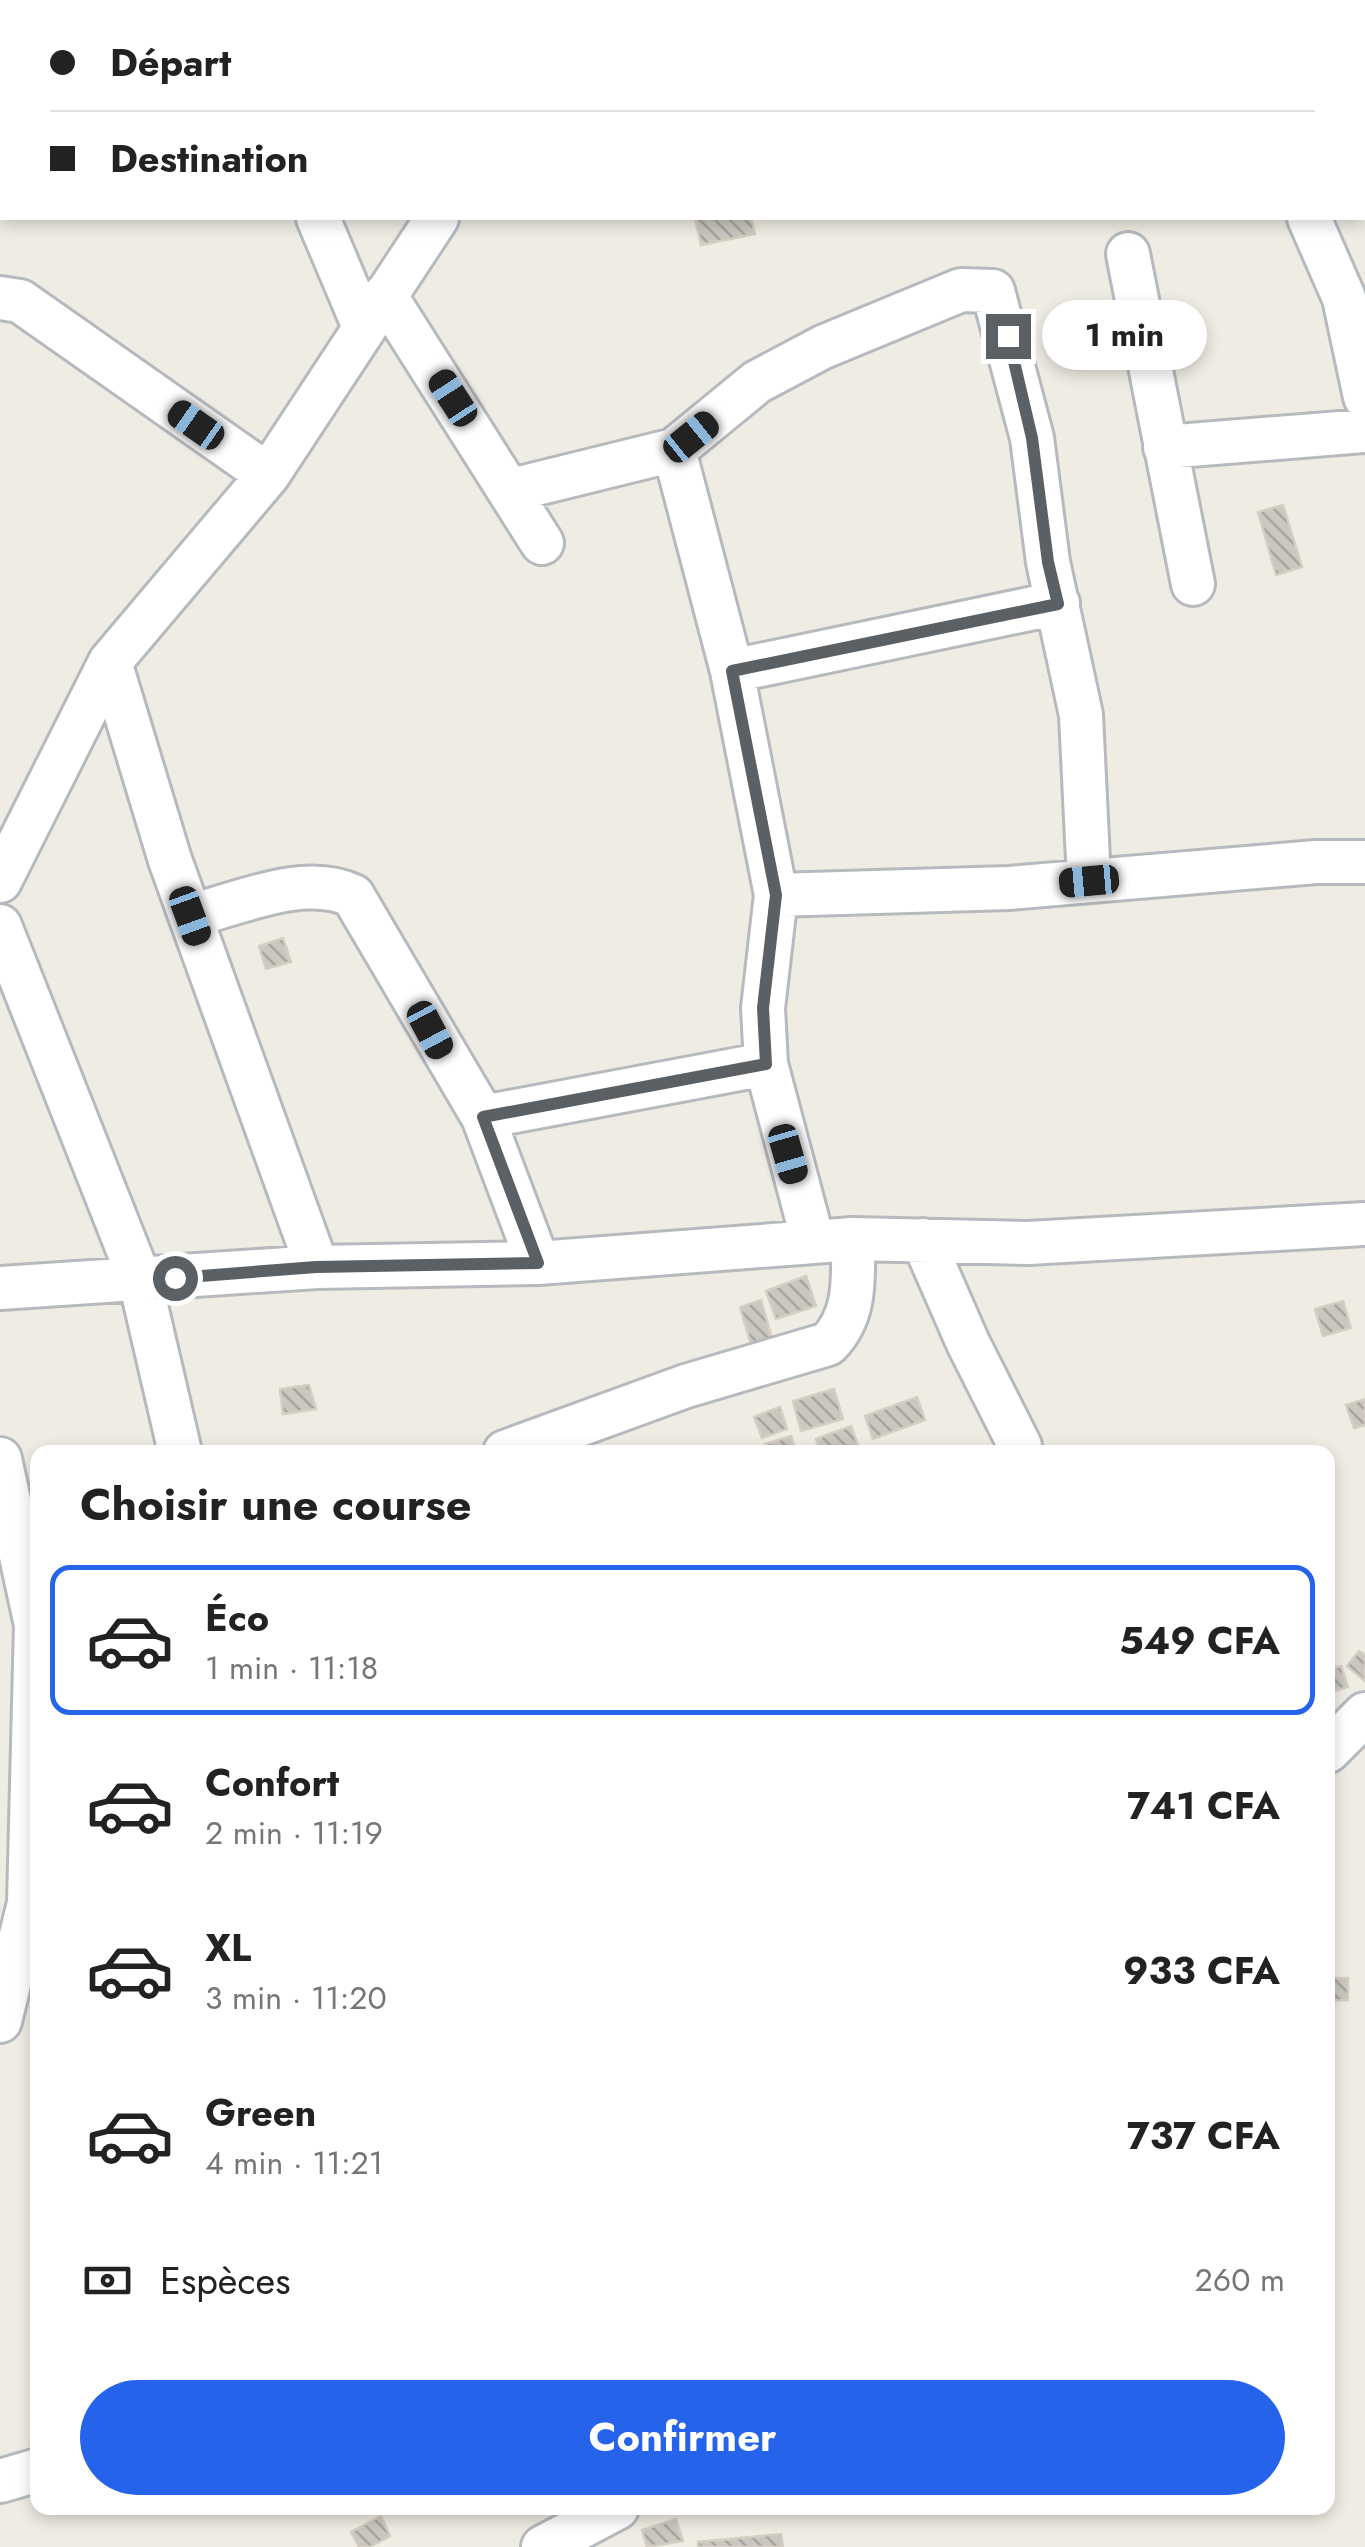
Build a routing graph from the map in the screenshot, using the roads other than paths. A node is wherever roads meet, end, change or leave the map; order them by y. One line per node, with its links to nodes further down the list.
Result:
1 (319, 220): 7 (street)
2 (436, 220): 7 (street)
3 (1310, 220): 6 (street)
4 (1128, 254): 10 (street)
5 (0, 298): 12 (street)
6 (1354, 306): 8 (street)
7 (375, 311): 12 (street); 13 (street)
8 (1365, 397)
9 (1365, 430): 10 (street)
10 (1165, 447): 15 (street)
11 (674, 450): 13 (street); 16 (street); 18 (street)
12 (268, 475): 17 (street)
13 (512, 490): 14 (street)
14 (542, 543)
15 (1193, 584)
16 (1058, 604): 18 (street); 21 (street)
17 (110, 662): 20 (street); 23 (street)
18 (732, 671): 22 (street)
19 (1365, 862): 21 (street)
20 (0, 881)
21 (1089, 881): 22 (street)
22 (776, 895): 25 (street)
23 (190, 916): 26 (street); 31 (street)
24 (0, 926): 32 (street)
25 (766, 1064): 26 (street); 28 (street)
26 (483, 1117): 30 (street)
27 (1365, 1224): 29 (street)
28 (833, 1240): 29 (street); 30 (street); 35 (street)
29 (923, 1240): 36 (street)
30 (538, 1263): 31 (street)
31 (316, 1267): 32 (street)
32 (140, 1280): 33 (street); 34 (street)
33 (0, 1288)
34 (178, 1445)
35 (524, 1445)
36 (1019, 1445)
37 (0, 1459): 38 (street)
38 (30, 1594)
39 (1365, 1714): 40 (street)
40 (1335, 1744)
41 (30, 1908): 42 (street)
42 (0, 2021)
43 (30, 2472): 44 (street)
44 (0, 2481)
45 (605, 2515): 46 (street)
46 (543, 2547)

